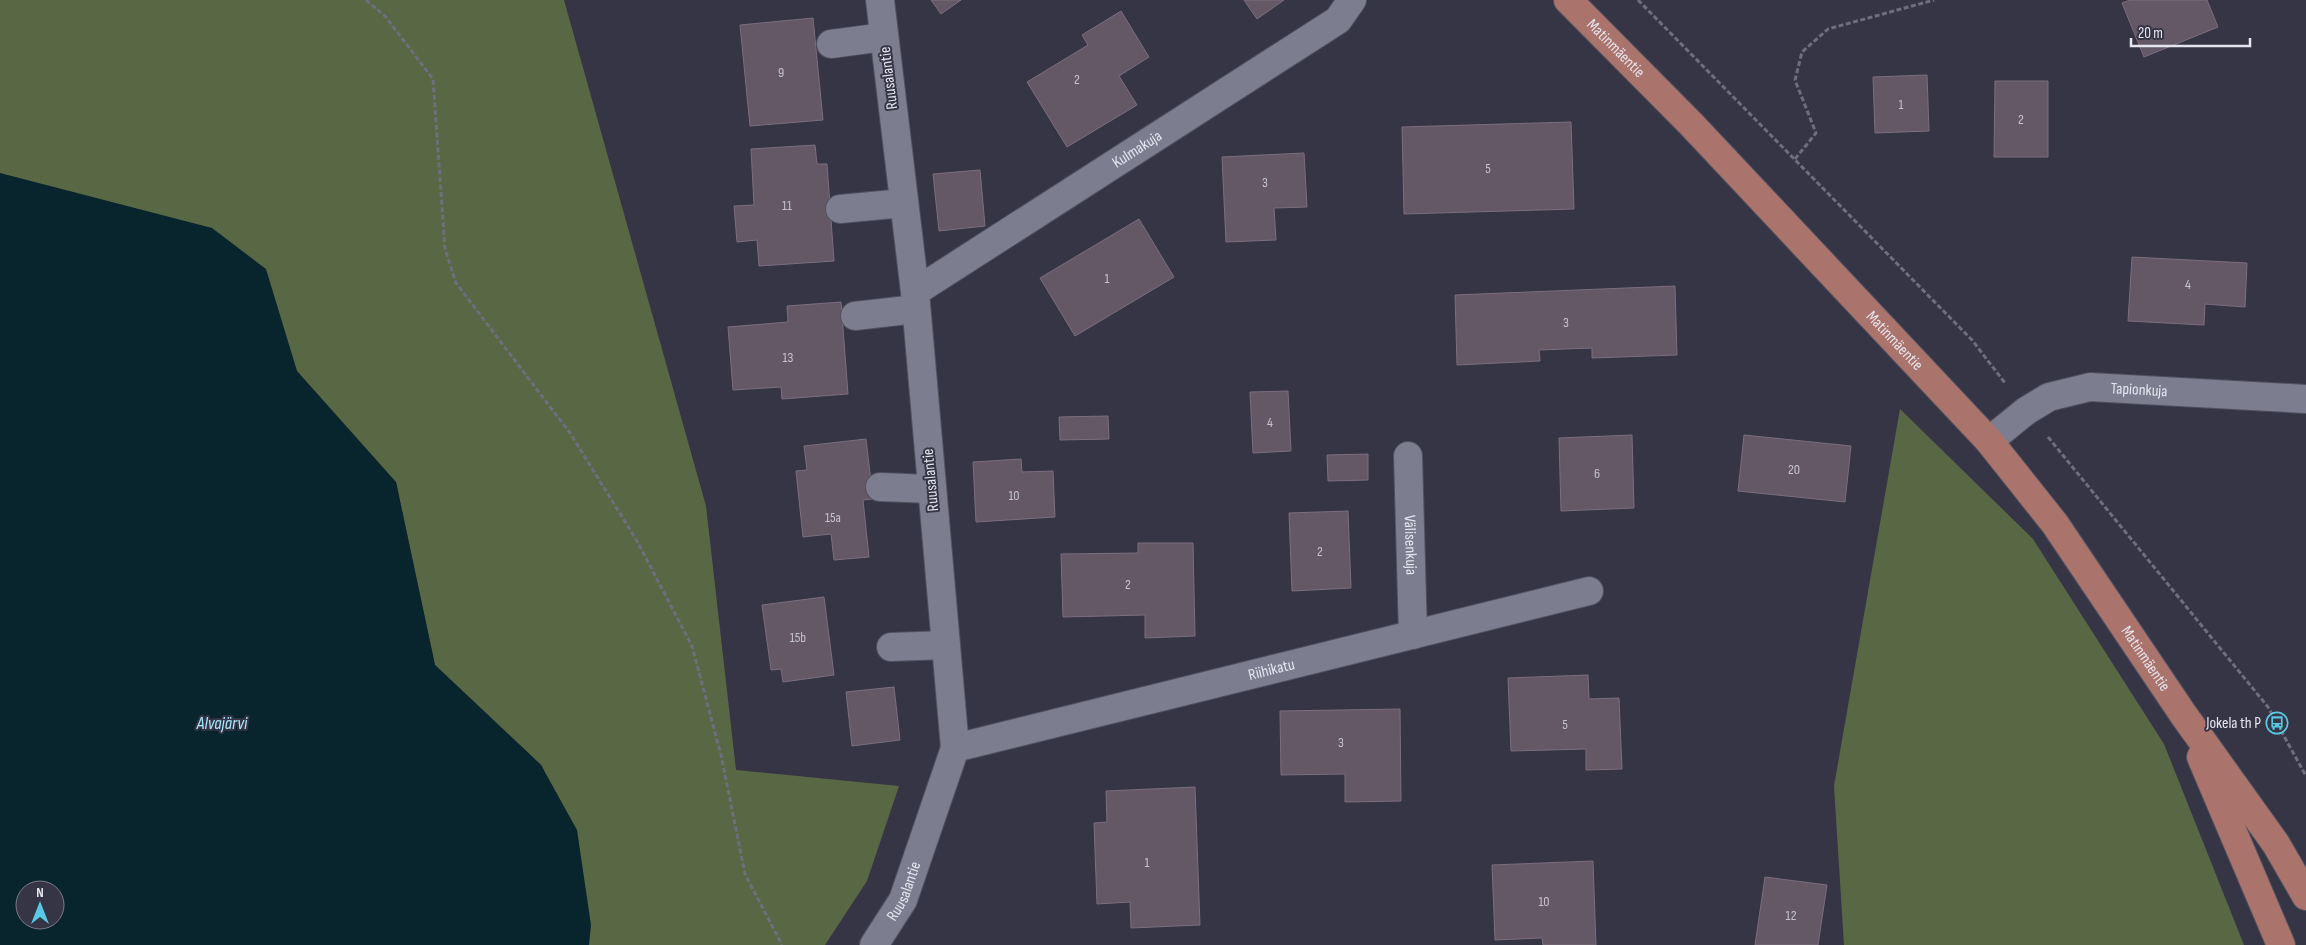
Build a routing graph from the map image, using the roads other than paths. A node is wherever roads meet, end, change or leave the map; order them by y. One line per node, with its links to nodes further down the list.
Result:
1 (880, 0): 4 (street, Ruusalantie)
2 (1352, 0): 8 (street, Kulmakuja)
3 (1568, 0): 11 (main road, Matinmäentie)
4 (884, 37): 5 (street); 6 (street, Ruusalantie)
5 (831, 44)
6 (904, 203): 7 (street); 8 (street, Ruusalantie)
7 (840, 209)
8 (915, 300): 9 (street); 14 (street, Ruusalantie)
9 (855, 316)
10 (2306, 399): 11 (street, Tapionkuja)
11 (1989, 441): 19 (main road, Matinmäentie)
12 (1408, 456): 16 (street, Välisenkuja)
13 (880, 487): 14 (street)
14 (932, 489): 17 (street, Ruusalantie)
15 (1589, 591): 16 (street, Riihikatu)
16 (1413, 635): 20 (street, Riihikatu)
17 (946, 645): 18 (street); 20 (street, Ruusalantie)
18 (891, 647)
19 (2184, 714): 21 (main road, Matinmäentie); 23 (main road, Matinmäentie)
20 (955, 748): 22 (street, Ruusalantie)
21 (2306, 896)
22 (874, 945)
23 (2281, 945)

